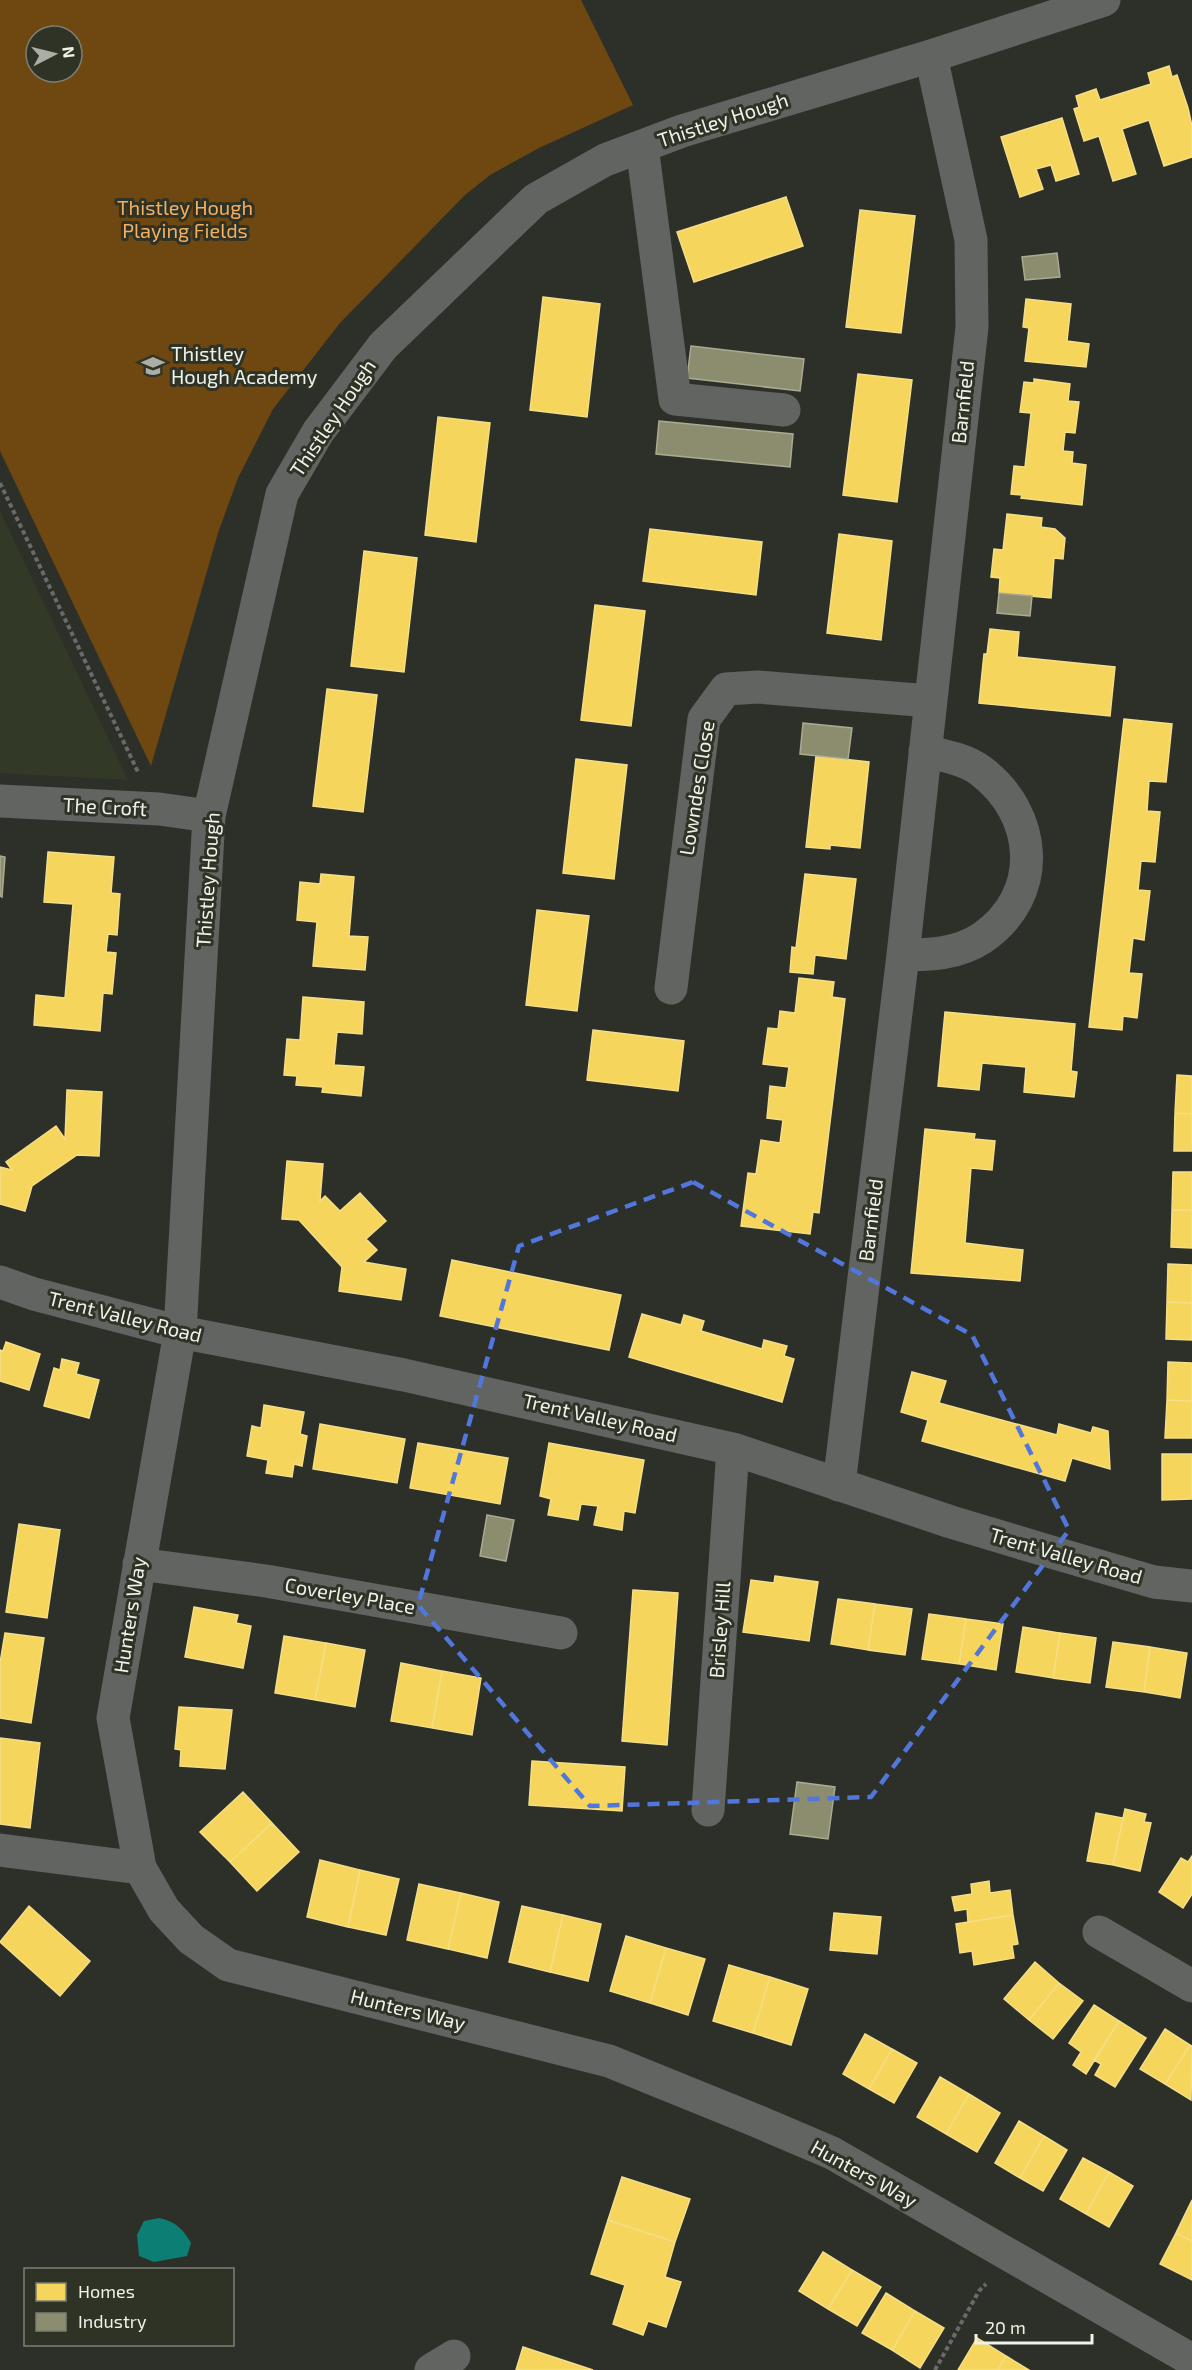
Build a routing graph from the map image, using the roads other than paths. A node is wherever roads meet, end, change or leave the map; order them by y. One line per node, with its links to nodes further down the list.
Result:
1 (1104, 0): 2 (street, Thistley Hough)
2 (931, 56): 3 (street, Thistley Hough); 5 (street, Barnfield)
3 (642, 146): 4 (street); 8 (street, Thistley Hough)
4 (784, 410)
5 (930, 701): 6 (street, Barnfield); 10 (street, Lowndes Close)
6 (925, 751): 9 (street, Barnfield); 9 (street)
7 (0, 801): 8 (street, The Croft)
8 (209, 816): 12 (street, Thistley Hough)
9 (903, 955): 14 (street, Barnfield)
10 (671, 988)
11 (0, 1282): 12 (street, Trent Valley Road)
12 (180, 1332): 13 (street, Trent Valley Road); 15 (street, Hunters Way)
13 (733, 1449): 14 (street, Trent Valley Road); 18 (street, Brisley Hill)
14 (839, 1485): 16 (street, Trent Valley Road)
15 (139, 1564): 17 (street, Coverley Place); 20 (street, Hunters Way)
16 (1192, 1586)
17 (561, 1633)
18 (708, 1810)
19 (0, 1850): 20 (street)
20 (140, 1868): 23 (street, Hunters Way)
21 (1099, 1932): 22 (street)
22 (1192, 1986)
23 (1192, 2360)

